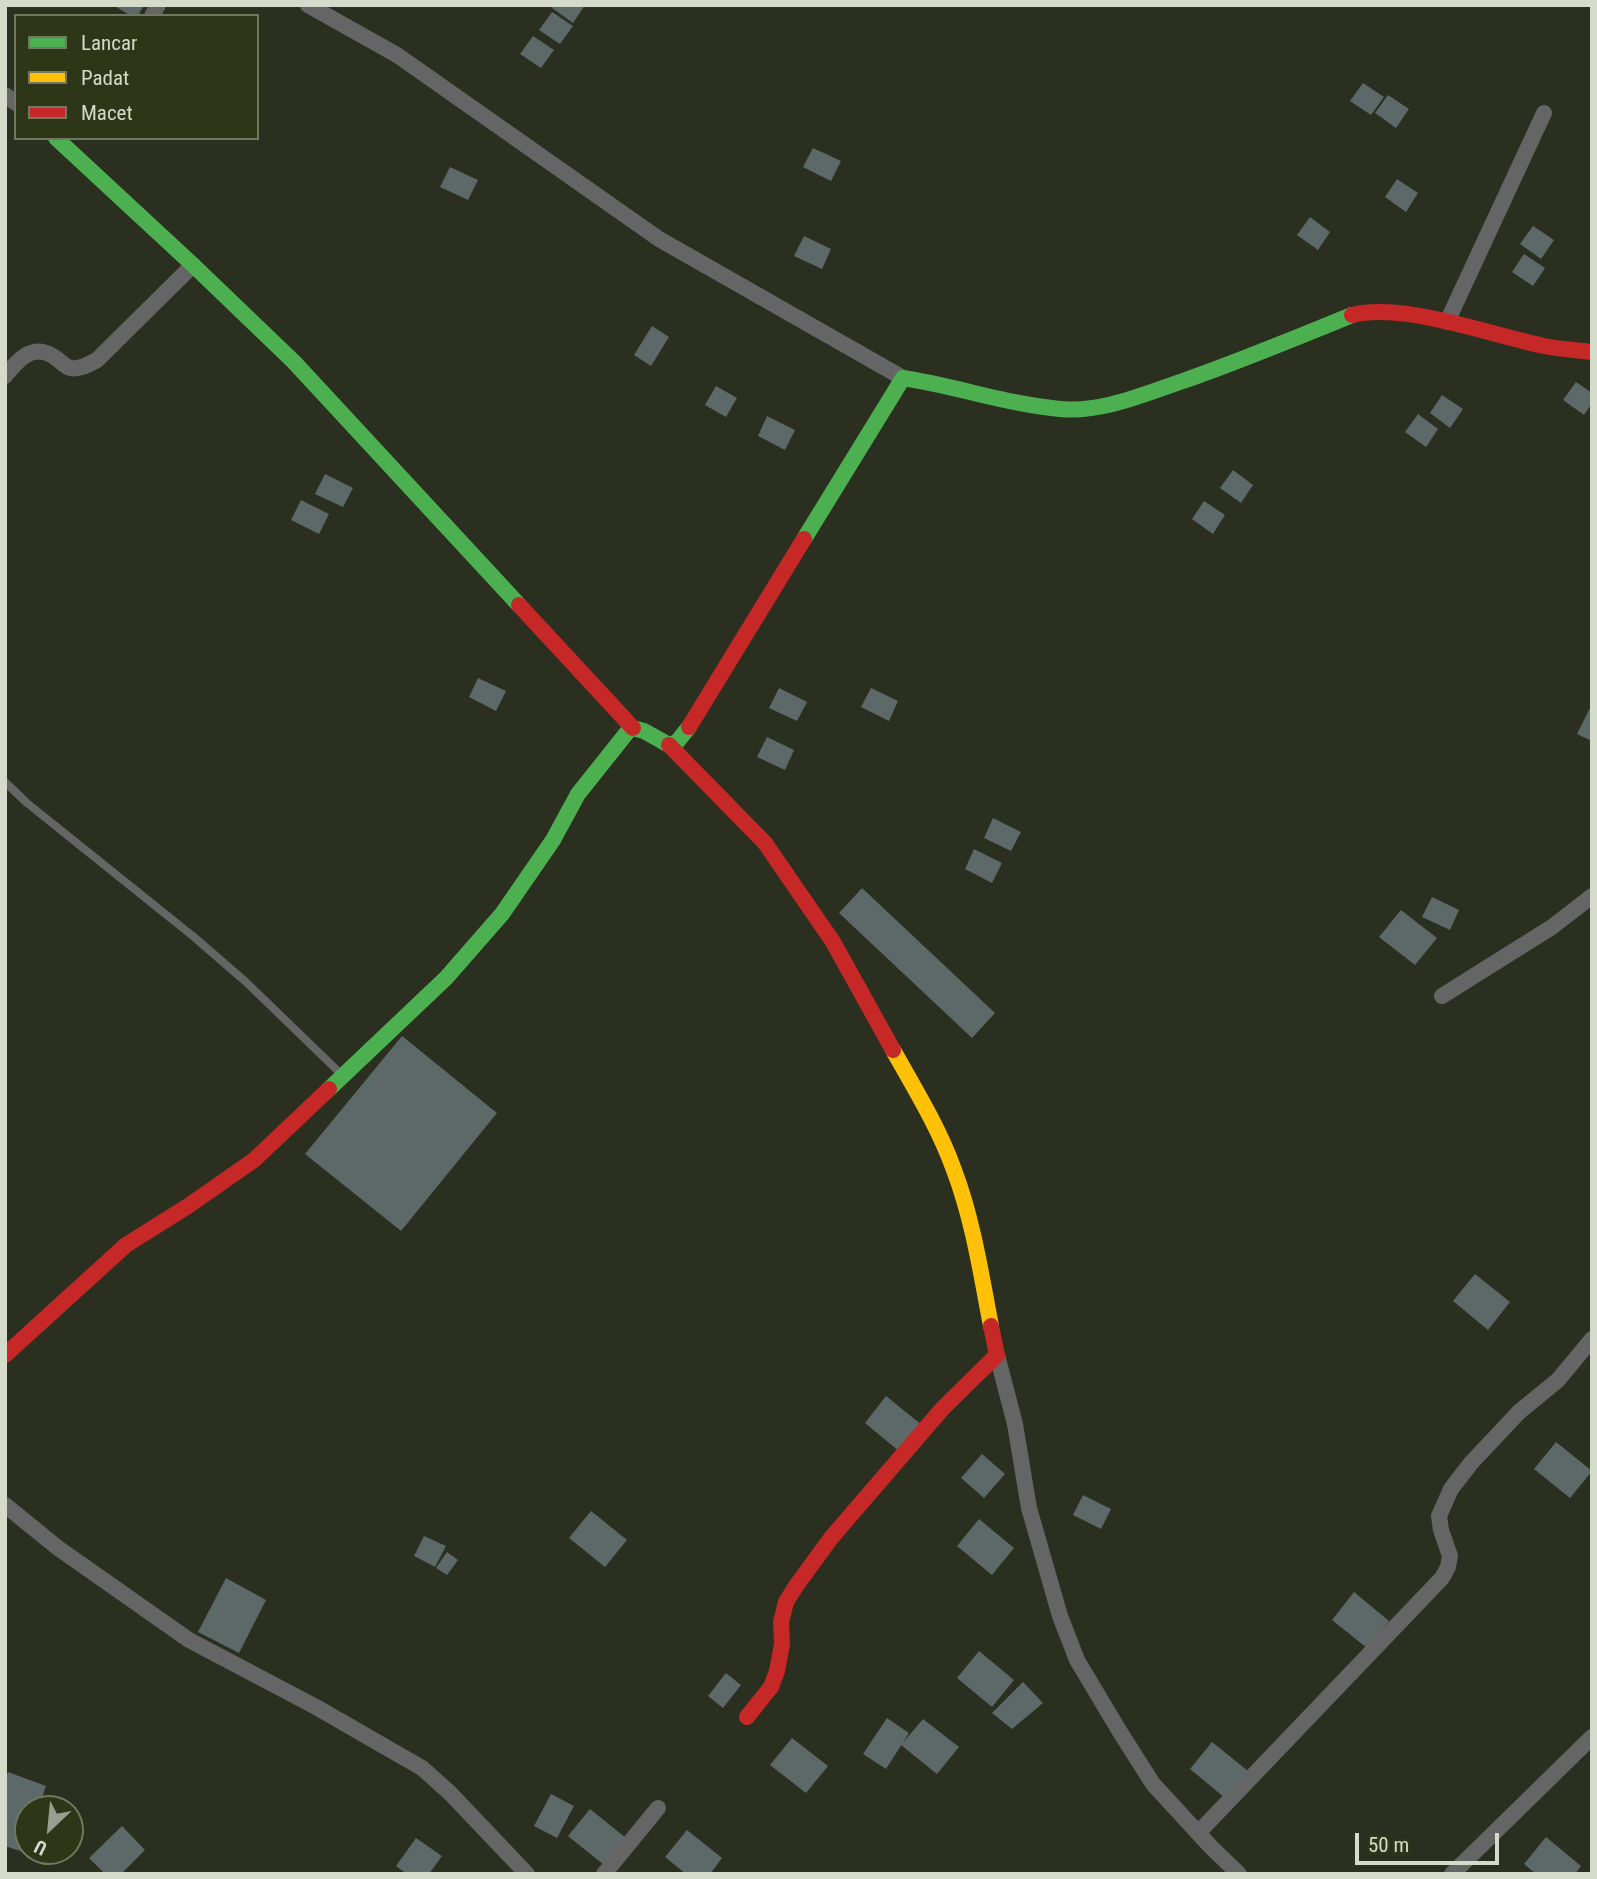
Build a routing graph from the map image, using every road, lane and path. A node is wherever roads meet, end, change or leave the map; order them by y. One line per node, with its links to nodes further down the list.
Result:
1 (308, 5): 8 (street)
2 (1544, 113): 5 (street)
3 (74, 145): 4 (street)
4 (193, 265): 7 (street); 9 (street)
5 (1447, 322): 6 (street); 8 (street)
6 (1592, 352)
7 (5, 376)
8 (903, 378): 10 (street)
9 (633, 728): 10 (street); 14 (street)
10 (669, 745): 17 (street)
11 (5, 782): 14 (lane)
12 (1592, 896): 13 (street)
13 (1442, 996)
14 (343, 1076): 16 (street)
15 (1592, 1339): 22 (street)
16 (5, 1355)
17 (997, 1355): 19 (street); 22 (street)
18 (5, 1505): 23 (street)
19 (747, 1717)
20 (1592, 1737): 26 (street)
21 (658, 1808): 24 (street)
22 (1198, 1833): 25 (street)
23 (527, 1874)
24 (604, 1874)
25 (1239, 1874)
26 (1452, 1874)

